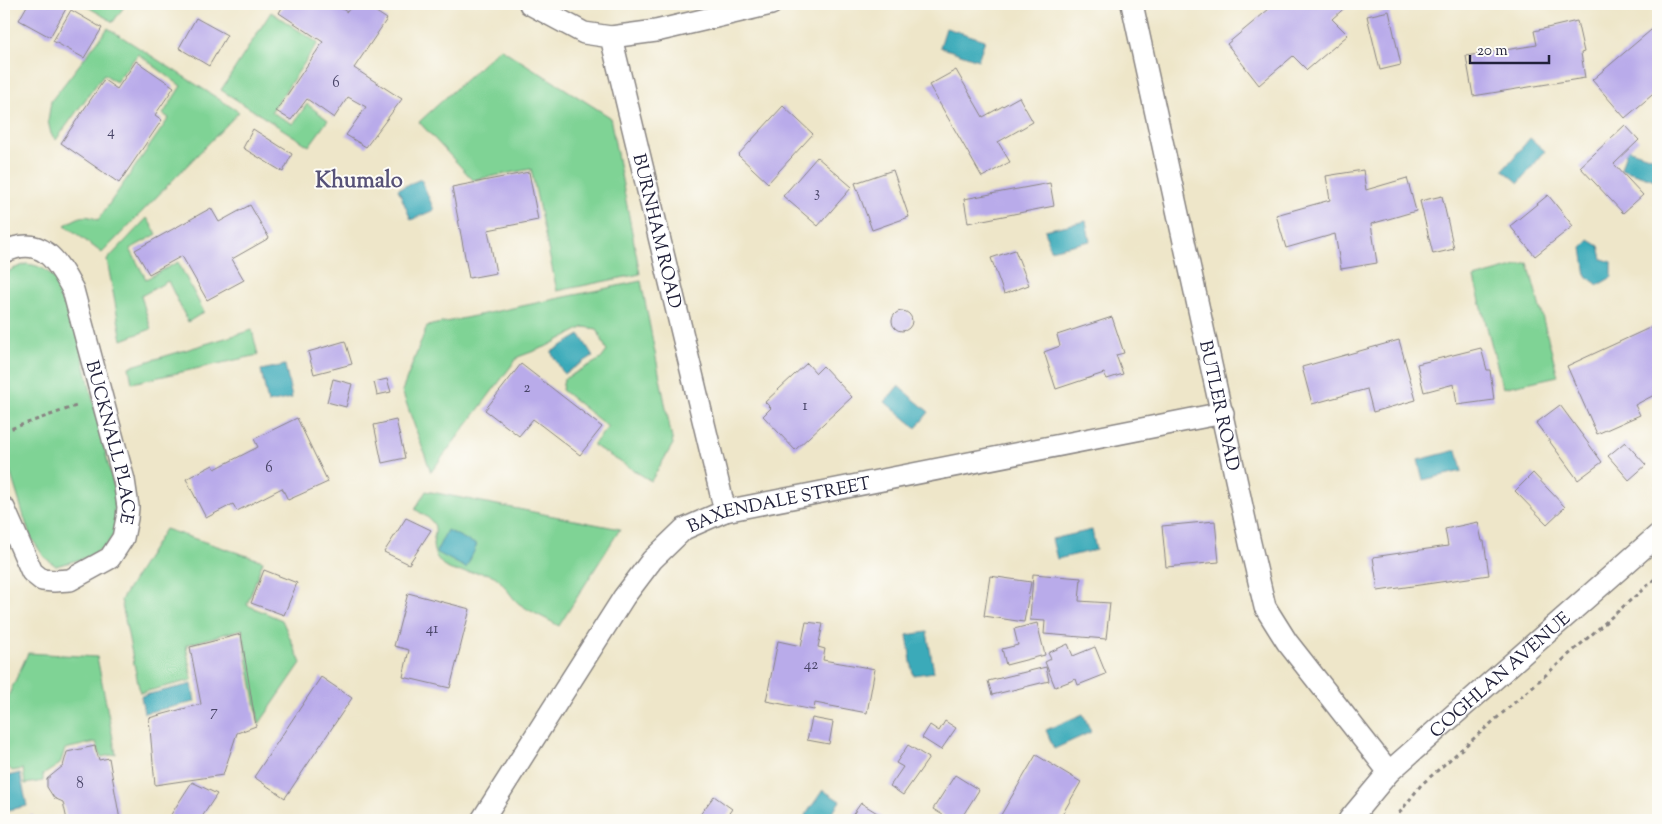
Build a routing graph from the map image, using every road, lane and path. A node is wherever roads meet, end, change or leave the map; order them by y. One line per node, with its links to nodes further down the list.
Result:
1 (530, 4): 4 (street)
2 (771, 4): 4 (street)
3 (1132, 4): 7 (street, BUTLER ROAD)
4 (612, 37): 10 (street, BURNHAM ROAD)
5 (4, 252): 6 (street, BUCKNALL PLACE)
6 (103, 397): 8 (path); 9 (street, BUCKNALL PLACE)
7 (1223, 413): 10 (street, BAXENDALE STREET); 13 (street, BUTLER ROAD)
8 (4, 431)
9 (4, 508)
10 (725, 511): 14 (street, BAXENDALE STREET)
11 (1658, 535): 13 (street, COGHLAN AVENUE)
12 (1658, 576): 16 (path)
13 (1389, 772): 15 (street, COGHLAN AVENUE)
14 (482, 820)
15 (1349, 820)
16 (1394, 820)

